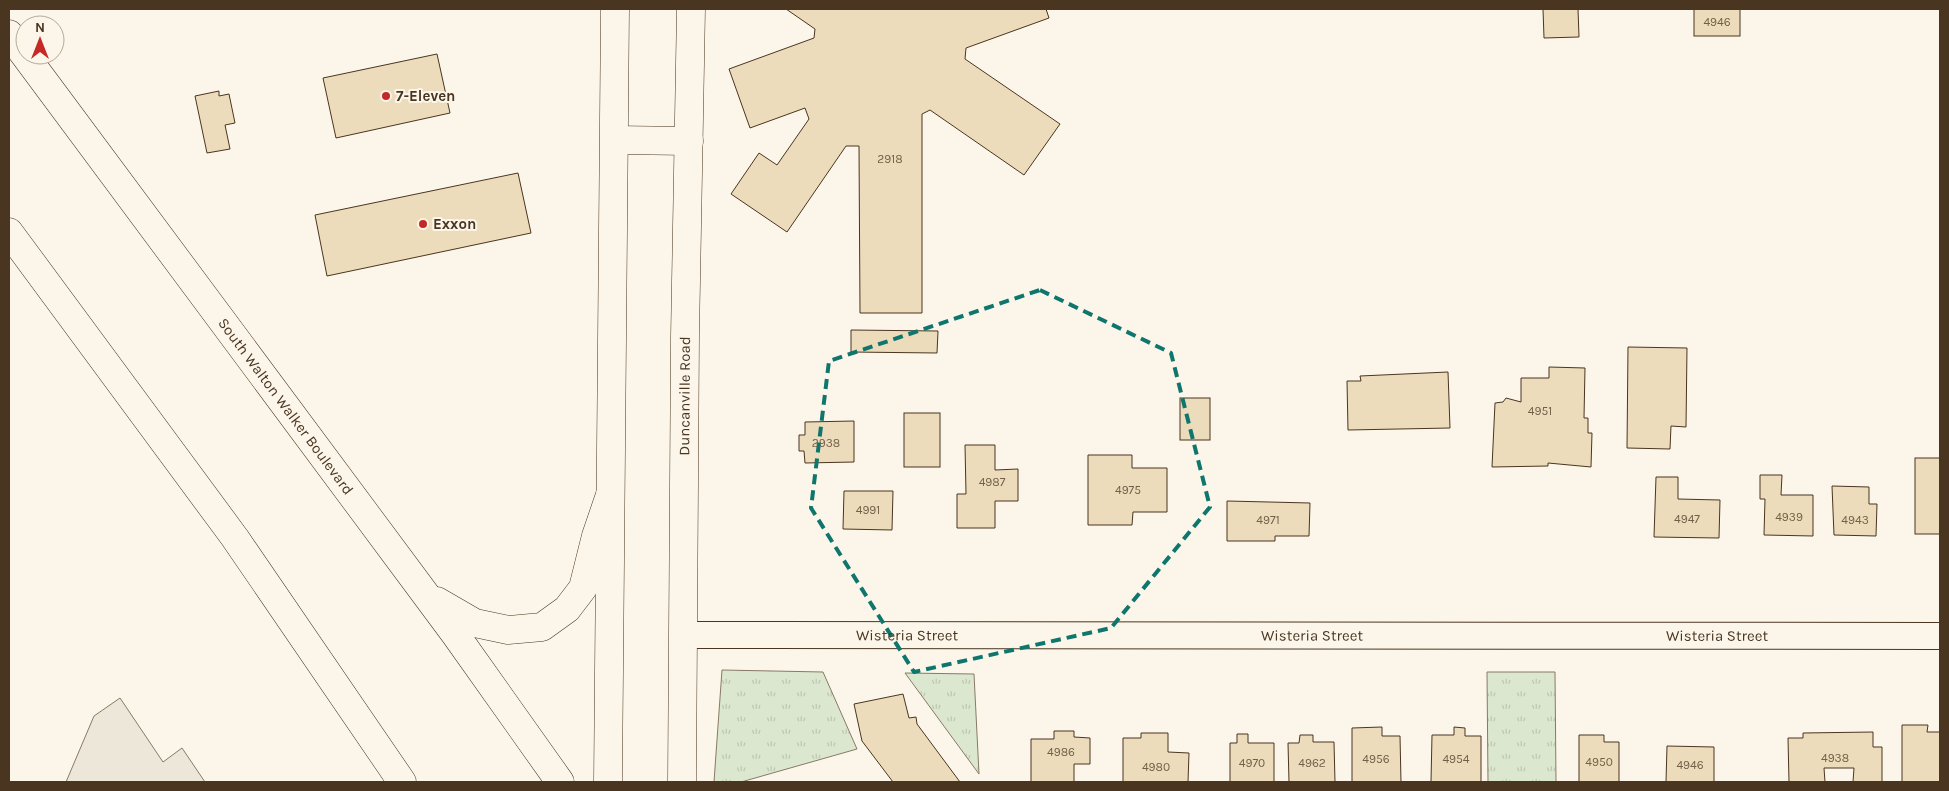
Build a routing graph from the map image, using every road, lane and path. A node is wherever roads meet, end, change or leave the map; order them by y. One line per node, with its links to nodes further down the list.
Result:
1 (615, 9): 4 (main road)
2 (691, 9): 5 (main road, Duncanville Road)
3 (9, 34): 8 (main road, South Walton Walker Boulevard)
4 (615, 140): 5 (main road); 7 (main road)
5 (689, 142): 9 (main road, Duncanville Road)
6 (9, 232): 11 (main road)
7 (610, 495): 8 (main road); 13 (main road)
8 (425, 594): 12 (main road, South Walton Walker Boulevard)
9 (683, 635): 10 (street, Wisteria Street); 14 (main road, Duncanville Road)
10 (1940, 636)
11 (402, 782)
12 (560, 782)
13 (608, 782)
14 (682, 782)

